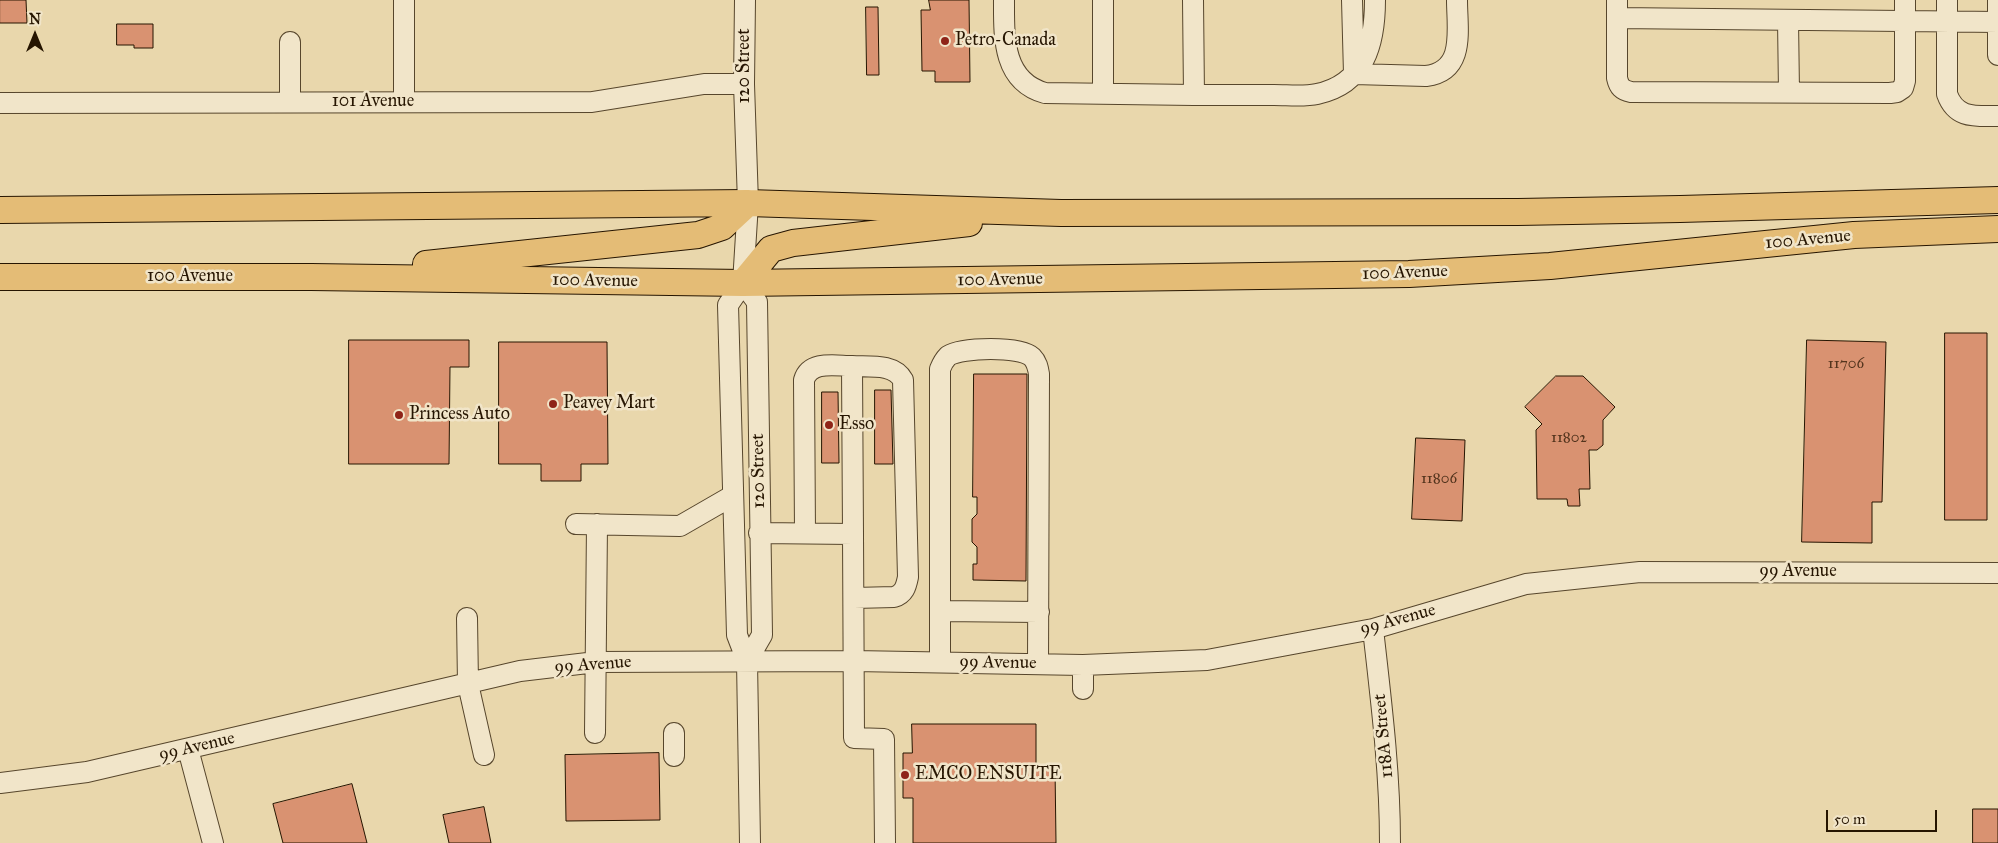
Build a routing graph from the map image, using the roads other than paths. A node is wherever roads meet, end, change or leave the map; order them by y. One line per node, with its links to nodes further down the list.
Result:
1 (404, 0): 25 (street)
2 (745, 0): 20 (street, 120 Street)
3 (1004, 0): 22 (street)
4 (1103, 0): 22 (street)
5 (1193, 0): 23 (street)
6 (1352, 0): 19 (street)
7 (1375, 0): 19 (street)
8 (1457, 0): 19 (street)
9 (1905, 0): 14 (street)
10 (1947, 0): 15 (street)
11 (1998, 0): 16 (street)
12 (1617, 9): 13 (street); 21 (street)
13 (1788, 20): 14 (street); 21 (street)
14 (1905, 22): 15 (street); 21 (street)
15 (1947, 22): 16 (street); 27 (street)
16 (1998, 22): 18 (street)
17 (290, 42): 24 (street)
18 (1998, 55)
19 (1354, 74): 23 (street)
20 (744, 84): 25 (street, 101 Avenue); 29 (street, 120 Street)
21 (1789, 92)
22 (1103, 93): 23 (street)
23 (1194, 94)
24 (290, 102): 25 (street, 101 Avenue); 26 (street, 101 Avenue)
25 (404, 102)
26 (0, 103)
27 (1998, 116)
28 (1998, 200): 30 (main road, 100 Avenue)
29 (748, 203): 31 (main road, 100 Avenue); 32 (main road, 100 Avenue); 36 (main road); 37 (street, 120 Street)
30 (1854, 204): 32 (main road, 100 Avenue); 34 (street)
31 (0, 210)
32 (1061, 213): 37 (main road)
33 (1998, 229): 34 (main road, 100 Avenue)
34 (1854, 236): 37 (main road, 100 Avenue)
35 (0, 277): 36 (main road, 100 Avenue)
36 (311, 277): 37 (main road, 100 Avenue)
37 (743, 283): 39 (street, 120 Street); 42 (street, 120 Street)
38 (852, 366): 43 (street); 44 (street); 46 (street)
39 (732, 496): 41 (street); 51 (street, 120 Street)
40 (576, 524): 41 (street)
41 (597, 524): 53 (street)
42 (759, 533): 43 (street); 51 (street, 120 Street)
43 (805, 533): 44 (street)
44 (853, 534): 46 (street)
45 (1998, 573): 50 (street, 99 Avenue)
46 (854, 598): 52 (street)
47 (940, 611): 48 (street); 48 (street); 54 (street)
48 (1039, 612): 55 (street)
49 (467, 618): 57 (street)
50 (1373, 629): 56 (street, 99 Avenue); 68 (street, 118A Street)
51 (747, 661): 52 (street, 99 Avenue); 53 (street, 99 Avenue); 66 (street, 120 Street)
52 (854, 661): 54 (street, 99 Avenue); 67 (street)
53 (596, 662): 57 (street, 99 Avenue); 59 (street)
54 (940, 662): 55 (street, 99 Avenue)
55 (1038, 664): 56 (street, 99 Avenue)
56 (1083, 665): 58 (street)
57 (468, 684): 61 (street, 99 Avenue); 62 (street)
58 (1083, 689)
59 (595, 733)
60 (674, 733): 63 (street)
61 (188, 749): 64 (street, 99 Avenue); 65 (street)
62 (484, 754)
63 (674, 756)
64 (0, 783)
65 (214, 843)
66 (750, 843)
67 (885, 843)
68 (1390, 843)

